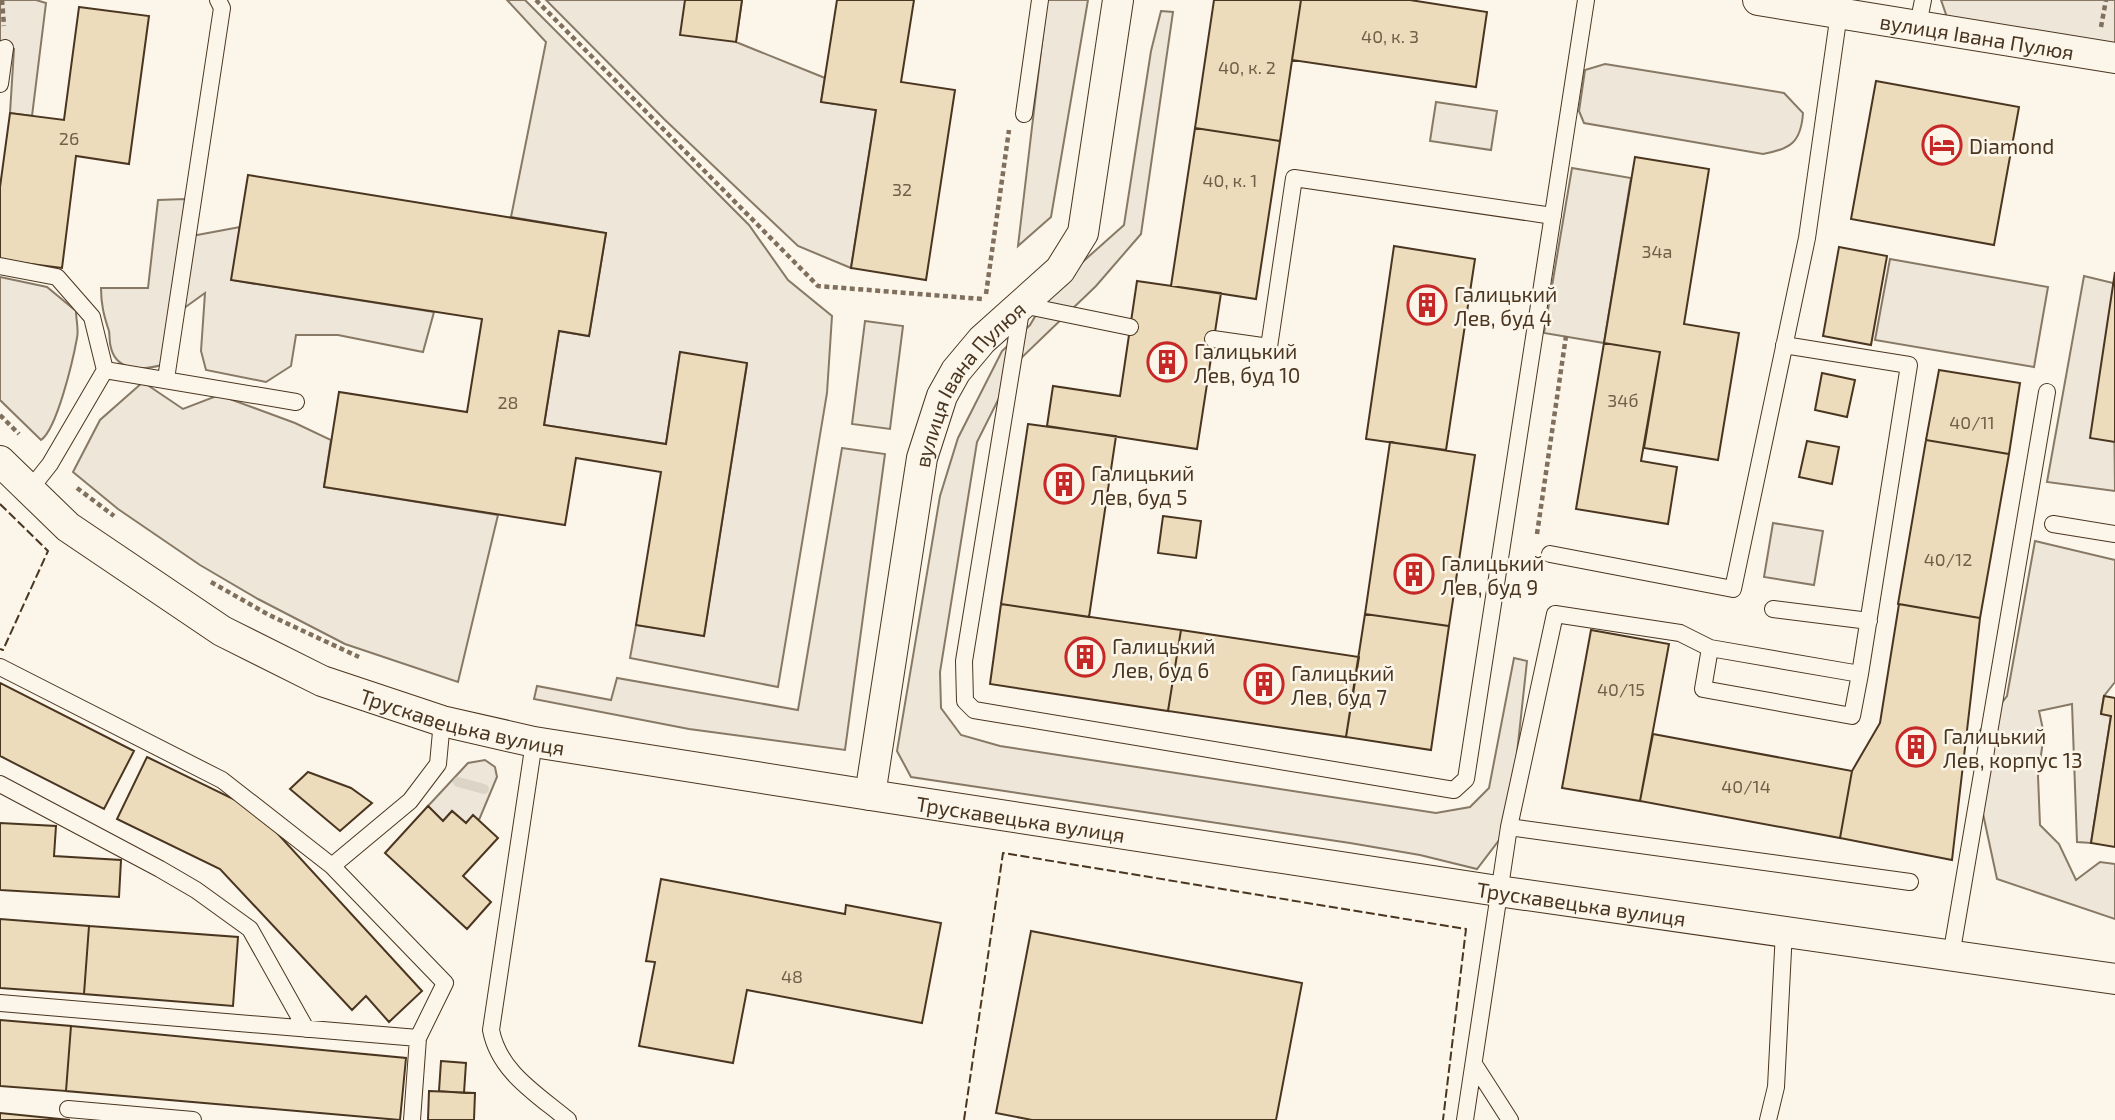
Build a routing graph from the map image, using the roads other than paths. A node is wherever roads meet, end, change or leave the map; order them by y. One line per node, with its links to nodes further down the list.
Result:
1 (218, 0): 19 (lane)
2 (1040, 0): 11 (lane)
3 (1118, 0): 14 (street, вулиця Івана Пулюя)
4 (1586, 0): 12 (lane)
5 (1758, 0): 6 (street, вулиця Івана Пулюя)
6 (1839, 13): 7 (street, вулиця Івана Пулюя); 17 (lane)
7 (1920, 13): 9 (street, вулиця Івана Пулюя)
8 (5, 48): 10 (lane)
9 (2115, 58)
10 (0, 84)
11 (1024, 114)
12 (1553, 216): 14 (lane); 16 (lane)
13 (0, 266): 18 (lane)
14 (1021, 305): 15 (lane); 35 (street, вулиця Івана Пулюя)
15 (1130, 327)
16 (1213, 339)
17 (1784, 345): 26 (lane); 28 (lane)
18 (105, 370): 19 (lane); 23 (lane)
19 (166, 379): 21 (lane)
20 (2047, 392): 41 (lane)
21 (296, 402)
22 (0, 461): 23 (street, Трускавецька вулиця)
23 (31, 488): 32 (street, Трускавецька вулиця)
24 (2053, 524): 25 (lane)
25 (2115, 534)
26 (1550, 554)
27 (1773, 609): 28 (lane)
28 (1869, 621): 31 (lane)
29 (1710, 648): 31 (lane); 31 (lane); 36 (lane)
30 (0, 667): 37 (lane)
31 (1860, 674)
32 (442, 721): 33 (street, Трускавецька вулиця); 37 (lane)
33 (534, 742): 35 (street, Трускавецька вулиця); 50 (lane)
34 (0, 784): 44 (lane)
35 (870, 795): 39 (street, Трускавецька вулиця)
36 (1509, 827): 38 (lane); 39 (lane)
37 (332, 866): 45 (lane)
38 (1910, 882)
39 (1498, 891): 40 (street, Трускавецька вулиця); 46 (lane)
40 (1784, 931): 41 (street, Трускавецька вулиця); 53 (lane)
41 (1951, 956): 42 (street, Трускавецька вулиця)
42 (2115, 979)
43 (0, 1003): 44 (lane)
44 (306, 1029): 45 (lane)
45 (418, 1038): 49 (lane)
46 (1474, 1064): 51 (lane); 52 (lane)
47 (68, 1109): 48 (lane)
48 (193, 1120)
49 (412, 1120)
50 (568, 1120)
51 (1465, 1120)
52 (1510, 1120)
53 (1768, 1120)

